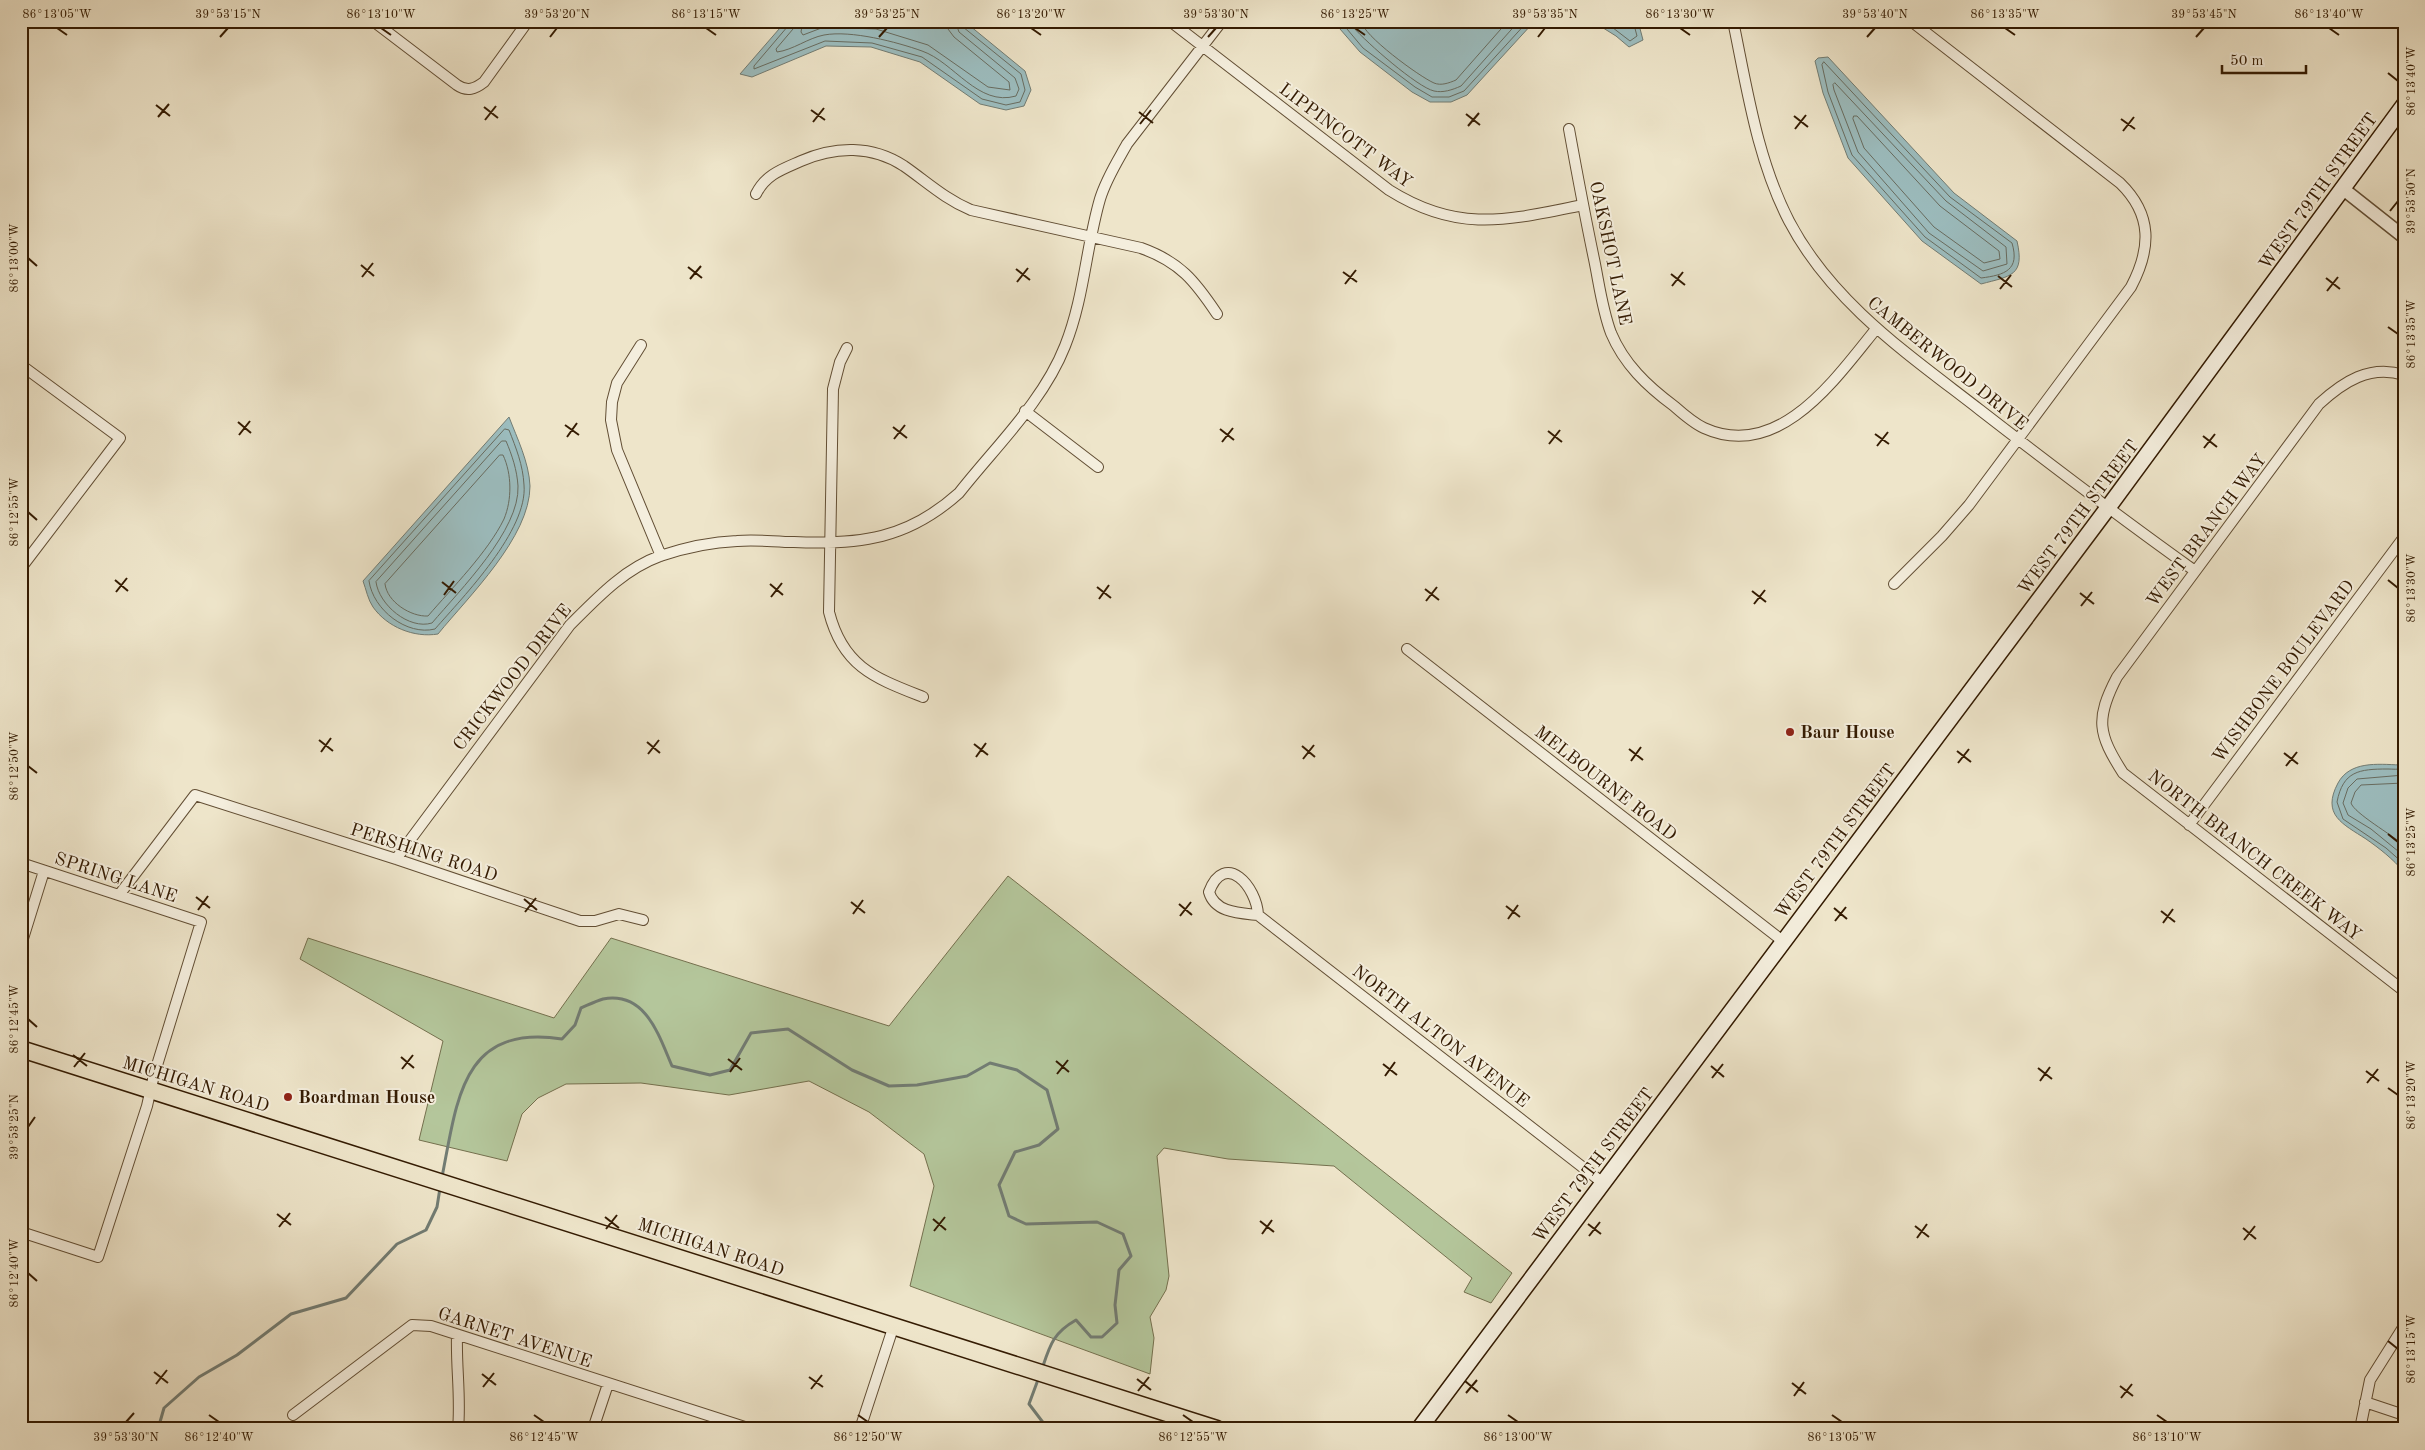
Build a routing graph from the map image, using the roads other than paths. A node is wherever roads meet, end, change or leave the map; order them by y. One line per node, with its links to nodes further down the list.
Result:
1 (373, 21): 2 (street)
2 (528, 21)
3 (1170, 21): 7 (street, LIPPINCOTT WAY)
4 (1222, 21): 7 (street, CRICKWOOD DRIVE)
5 (1733, 21): 16 (street, CAMBERWOOD DRIVE)
6 (1911, 21): 22 (street)
7 (1202, 46): 12 (street, LIPPINCOTT WAY); 13 (street, CRICKWOOD DRIVE)
8 (2404, 105): 10 (main road, WEST 79TH STREET)
9 (1569, 129): 12 (street, OAKSHOT LANE)
10 (2342, 188): 14 (street); 24 (main road, WEST 79TH STREET)
11 (756, 194): 13 (street)
12 (1583, 205): 16 (street, OAKSHOT LANE)
13 (1092, 237): 15 (street); 21 (street, CRICKWOOD DRIVE)
14 (2404, 237)
15 (1217, 314)
16 (1876, 329): 22 (street, CAMBERWOOD DRIVE)
17 (641, 345): 27 (street)
18 (847, 348): 26 (street)
19 (21, 365): 28 (street)
20 (2404, 375): 29 (street, WEST BRANCH WAY)
21 (1025, 411): 23 (street); 26 (street, CRICKWOOD DRIVE)
22 (2018, 440): 24 (street, CAMBERWOOD DRIVE); 30 (street)
23 (1098, 467)
24 (2107, 509): 29 (street, CAMBERWOOD DRIVE); 41 (main road, WEST 79TH STREET)
25 (2404, 537): 34 (street, WISHBONE BOULEVARD)
26 (831, 543): 27 (street, CRICKWOOD DRIVE); 32 (street)
27 (661, 556): 35 (street, CRICKWOOD DRIVE)
28 (21, 568)
29 (2195, 571): 33 (street, WEST BRANCH WAY)
30 (1894, 584)
31 (1407, 649): 41 (street, MELBOURNE ROAD)
32 (923, 697)
33 (2102, 733): 34 (street, NORTH BRANCH CREEK WAY)
34 (2189, 825): 43 (street, NORTH BRANCH CREEK WAY)
35 (396, 859): 38 (street, PERSHING ROAD); 40 (street, PERSHING ROAD)
36 (21, 863): 37 (street, SPRING LANE)
37 (44, 871): 38 (street, SPRING LANE); 42 (street)
38 (119, 895): 45 (street, SPRING LANE)
39 (1258, 915): 39 (street); 46 (street, NORTH ALTON AVENUE)
40 (643, 920)
41 (1784, 942): 46 (main road, WEST 79TH STREET)
42 (21, 945)
43 (2404, 991)
44 (21, 1049): 45 (main road, MICHIGAN ROAD)
45 (150, 1090): 47 (street); 48 (main road, MICHIGAN ROAD)
46 (1603, 1183): 61 (main road, WEST 79TH STREET)
47 (21, 1232)
48 (894, 1325): 59 (street); 60 (main road, MICHIGAN ROAD)
49 (2404, 1326): 52 (street)
50 (457, 1336): 51 (street, GARNET AVENUE); 54 (street, GARNET AVENUE); 56 (street)
51 (608, 1384): 55 (street, GARNET AVENUE); 57 (street)
52 (2365, 1402): 53 (street); 62 (street)
53 (2404, 1414)
54 (293, 1415)
55 (726, 1425): 58 (street, GARNET AVENUE)
56 (458, 1429)
57 (593, 1429)
58 (751, 1429)
59 (860, 1429)
60 (1217, 1429)
61 (1419, 1429)
62 (2360, 1429)

